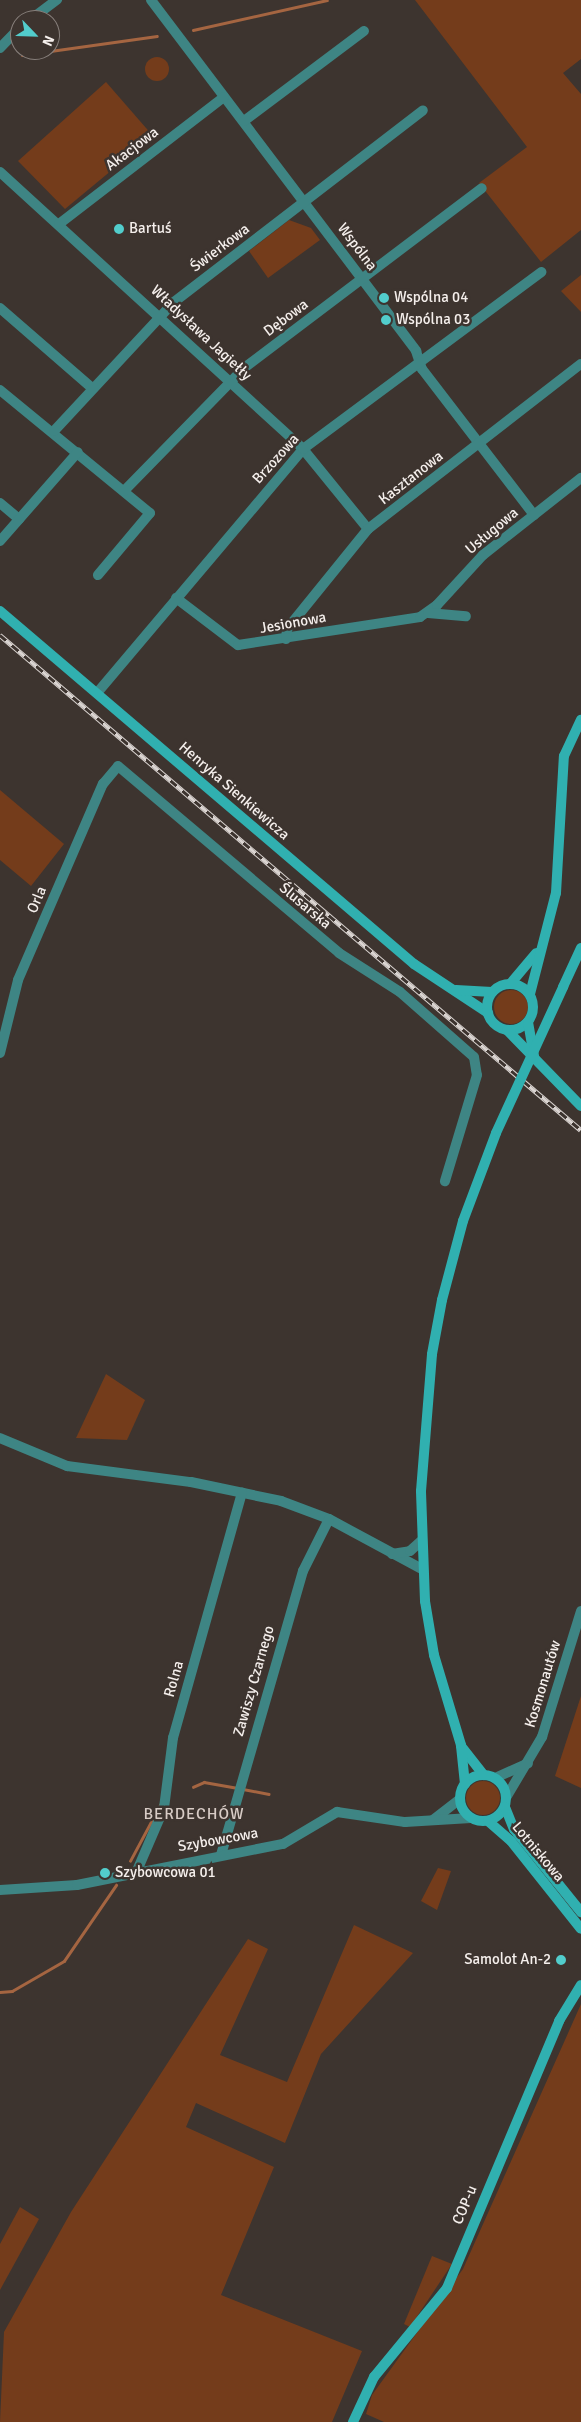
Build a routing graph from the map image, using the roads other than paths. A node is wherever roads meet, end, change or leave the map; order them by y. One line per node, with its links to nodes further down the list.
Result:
1 (57, 0): 3 (street)
2 (151, 0): 7 (street, Wspólna)
3 (44, 10)
4 (364, 31): 9 (street)
5 (10, 38): 6 (street)
6 (0, 48)
7 (224, 98): 9 (street, Wspólna); 13 (street, Akacjowa)
8 (423, 110): 12 (street, Świerkowa)
9 (244, 121): 12 (street, Wspólna)
10 (0, 172): 13 (street, Władysława Jagiełły)
11 (482, 188): 15 (street, Dębowa)
12 (304, 202): 15 (street, Wspólna); 17 (street, Świerkowa)
13 (58, 224): 17 (street, Władysława Jagiełły)
14 (541, 272): 18 (street, Brzozowa)
15 (362, 279): 18 (street, Wspólna); 20 (street, Dębowa)
16 (0, 308): 21 (street)
17 (160, 315): 20 (street, Władysława Jagiełły); 21 (street, Świerkowa)
18 (420, 362): 24 (street, Wspólna); 25 (street, Brzozowa)
19 (581, 364): 24 (street, Kasztanowa)
20 (230, 381): 25 (street, Władysława Jagiełły); 28 (street, Dębowa)
21 (90, 387): 23 (street, Świerkowa)
22 (0, 390): 23 (street)
23 (54, 431): 26 (street)
24 (479, 443): 30 (street, Wspólna); 32 (street, Kasztanowa)
25 (303, 449): 32 (street, Władysława Jagiełły); 35 (street, Brzozowa)
26 (78, 452): 28 (street); 31 (street)
27 (581, 478): 30 (street, Usługowa)
28 (124, 491): 34 (street)
29 (0, 503): 31 (street)
30 (534, 515): 37 (street, Usługowa)
31 (19, 519): 33 (street)
32 (368, 530): 39 (street, Kasztanowa)
33 (0, 541)
34 (98, 575)
35 (176, 598): 39 (street, Jesionowa); 40 (street, Brzozowa)
36 (0, 611): 40 (main road, Henryka Sienkiewicza)
37 (428, 613): 38 (street, Jesionowa); 39 (street, Jesionowa)
38 (466, 616)
39 (286, 639)
40 (97, 692): 46 (main road, Henryka Sienkiewicza)
41 (581, 720): 43 (main road)
42 (118, 766): 52 (street, Orla); 55 (street, Ślusarska)
43 (541, 946): 45 (main road); 48 (main road)
44 (581, 948): 59 (main road, bridge)
45 (511, 983): 47 (main road); 48 (main road)
46 (453, 989): 47 (main road, Henryka Sienkiewicza); 49 (main road, Henryka Sienkiewicza)
47 (492, 992): 49 (main road)
48 (530, 994): 50 (main road)
49 (488, 1013): 51 (main road)
50 (528, 1022): 51 (main road); 53 (main road)
51 (508, 1030): 53 (main road)
52 (0, 1053)
53 (535, 1058): 54 (main road)
54 (581, 1106)
55 (445, 1181)
56 (0, 1438): 57 (street)
57 (242, 1492): 58 (street); 75 (street, Rolna)
58 (329, 1519): 60 (street); 74 (street, Zawiszy Czarnego)
59 (421, 1541): 60 (street); 61 (main road)
60 (392, 1554): 61 (street)
61 (422, 1569): 63 (main road)
62 (581, 1611): 64 (street, Kosmonautów)
63 (461, 1745): 65 (main road); 67 (main road)
64 (528, 1763): 66 (street); 68 (street, Kosmonautów)
65 (484, 1775): 66 (main road); 67 (main road)
66 (495, 1778): 68 (main road)
67 (465, 1784): 69 (main road)
68 (506, 1796): 70 (main road)
69 (460, 1799): 71 (main road); 72 (street)
70 (505, 1808): 73 (main road); 77 (main road, Lotniskowa)
71 (470, 1818): 72 (street, Szybowcowa); 73 (main road)
72 (433, 1820): 74 (street, Szybowcowa)
73 (488, 1821): 78 (main road, Lotniskowa)
74 (220, 1855): 75 (street, Szybowcowa)
75 (136, 1872): 76 (street, Szybowcowa)
76 (0, 1890)
77 (581, 1912)
78 (581, 1929)
79 (581, 1985): 80 (main road, COP-u)
80 (353, 2422)

